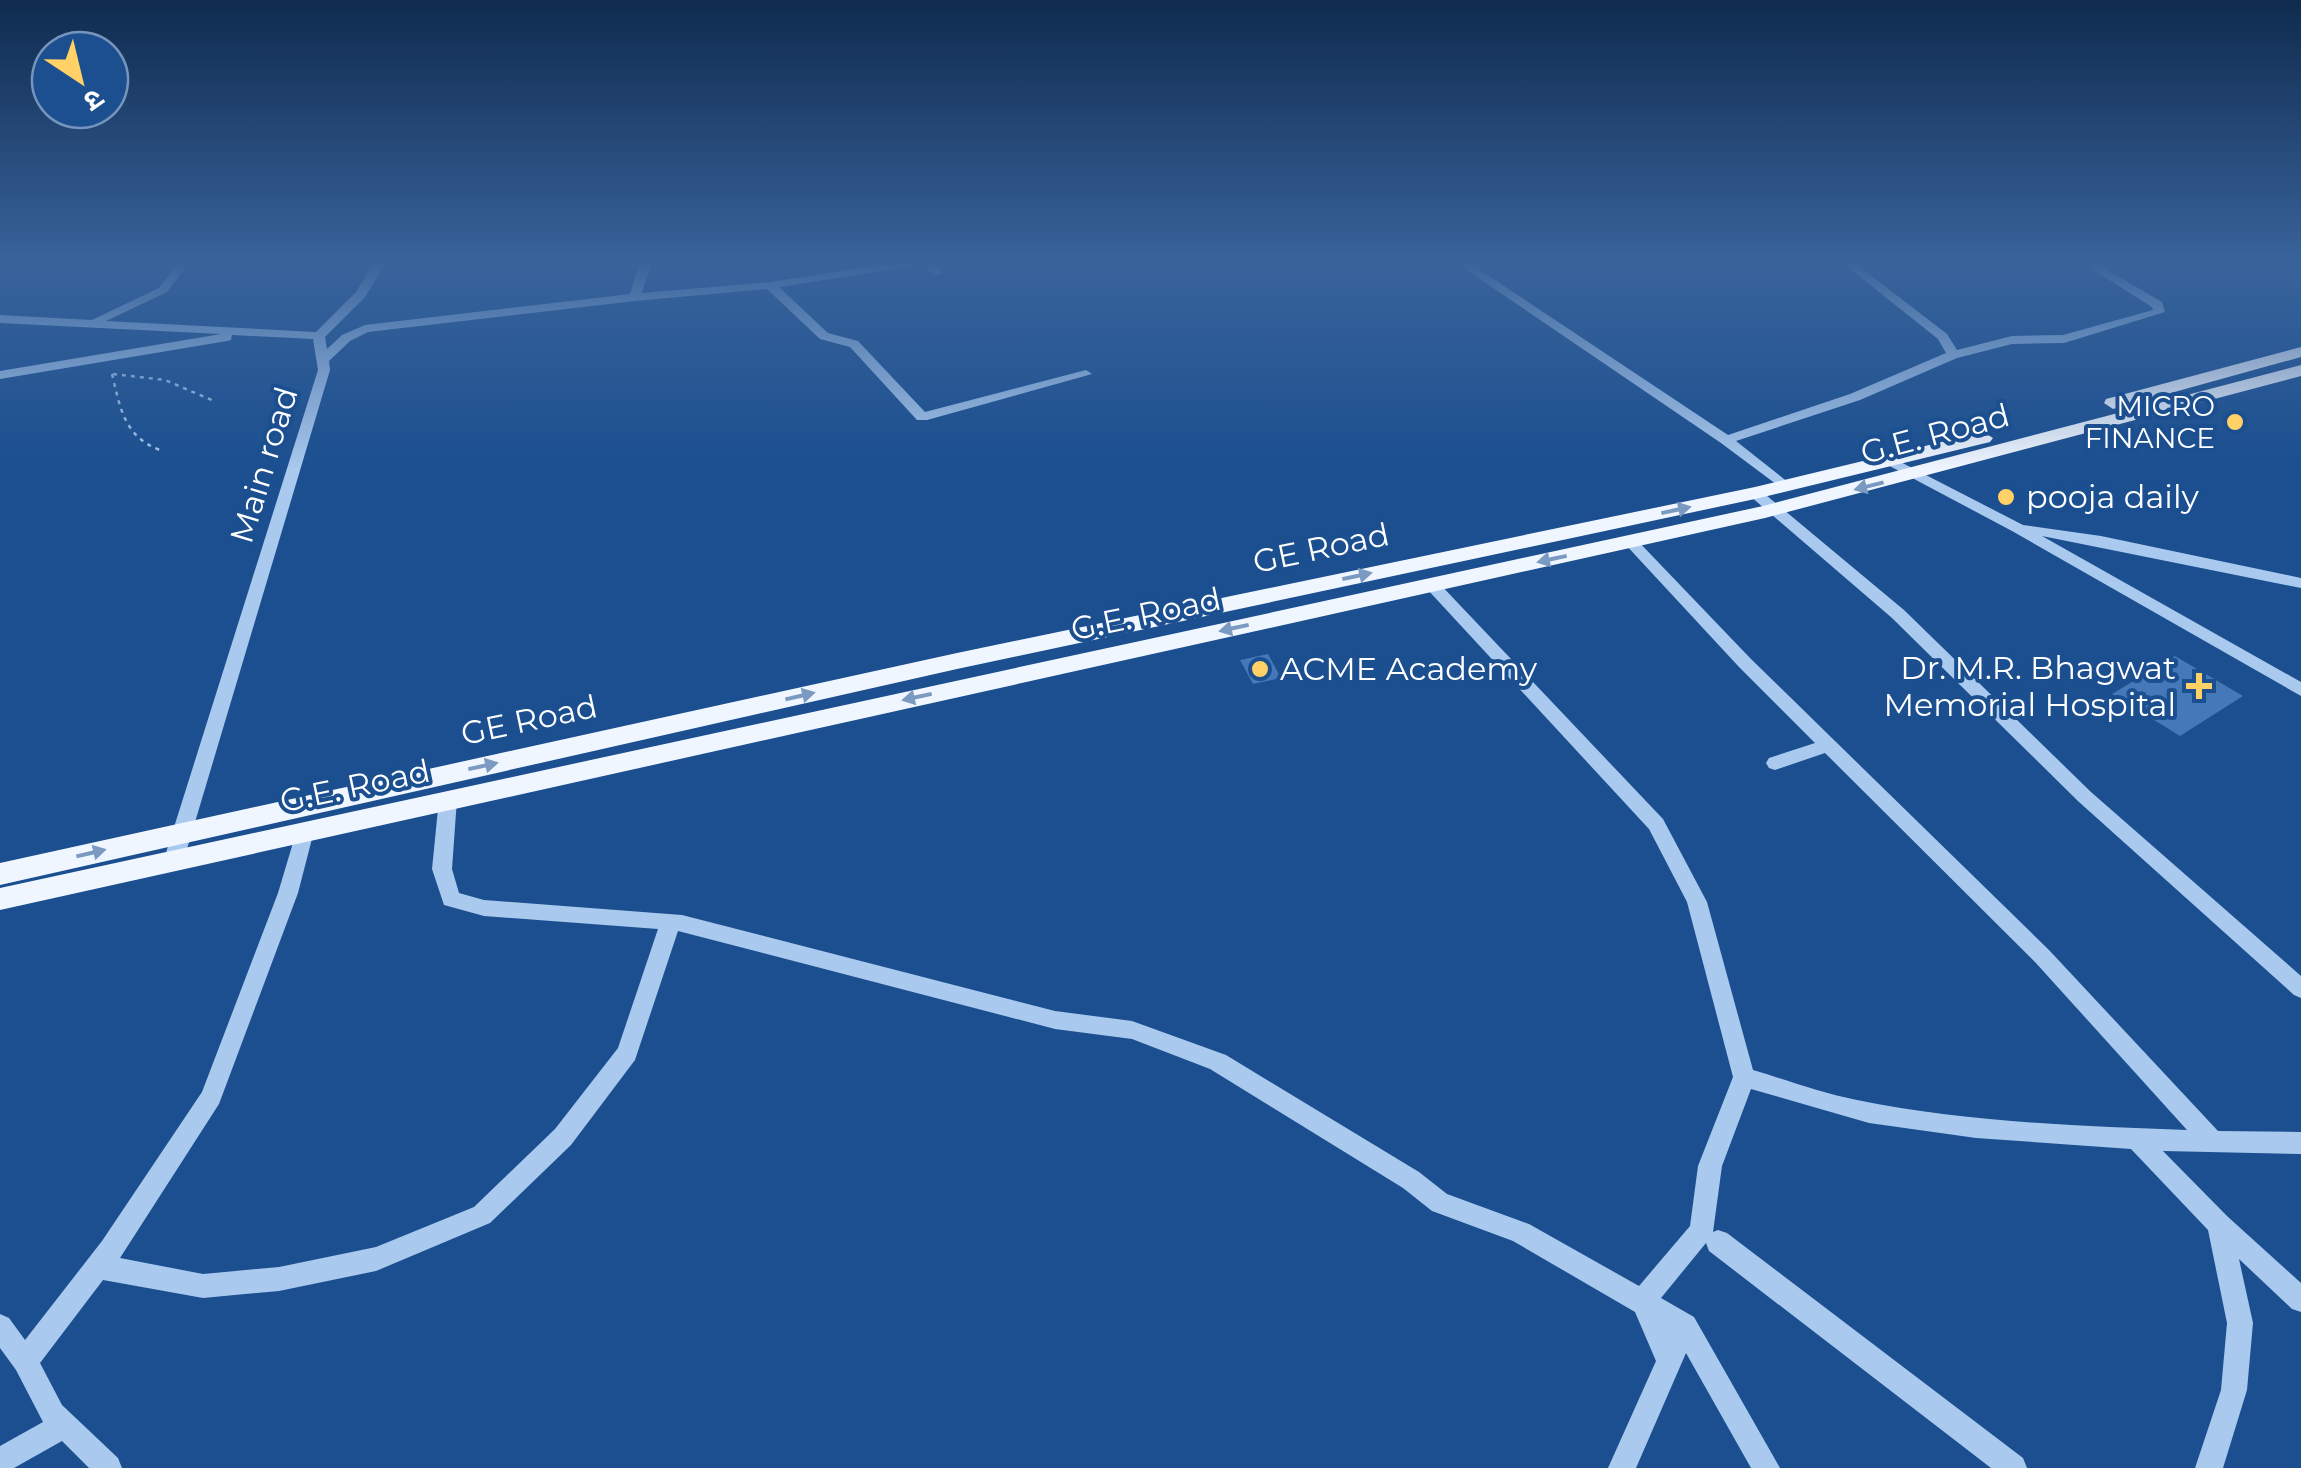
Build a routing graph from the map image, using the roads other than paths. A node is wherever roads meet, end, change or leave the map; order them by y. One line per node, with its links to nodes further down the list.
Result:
1 (254, 333): 15 (street)
2 (265, 333): 9 (street)
3 (323, 333): 9 (street)
4 (359, 333): 12 (street)
5 (820, 333): 14 (street)
6 (1565, 333): 16 (street)
7 (1938, 333): 11 (street)
8 (2087, 333): 11 (street)
9 (319, 336): 12 (street, Main road)
10 (2301, 352): 17 (main road, GE Road)
11 (1952, 355): 16 (street)
12 (322, 360): 31 (street, Main road)
13 (2301, 370): 18 (main road, G.E. Road)
14 (1086, 374)
15 (0, 375)
16 (1726, 440): 19 (street)
17 (1889, 460): 18 (street); 19 (main road, GE Road)
18 (1914, 474): 21 (main road, G.E. Road, one-way to 21); 22 (street)
19 (1784, 486): 20 (main road, GE Road)
20 (1755, 493): 21 (street); 31 (main road, GE Road, one-way to 20)
21 (1773, 510): 23 (main road, G.E. Road); 36 (street)
22 (2016, 528): 24 (street); 26 (street)
23 (1630, 542): 25 (main road, G.E. Road, one-way to 25); 27 (street)
24 (2301, 584)
25 (1432, 585): 29 (main road, G.E. Road, one-way to 29); 37 (street)
26 (2301, 690)
27 (1829, 745): 28 (street); 39 (street)
28 (1775, 763)
29 (448, 800): 30 (main road, G.E. Road); 35 (street)
30 (305, 830): 32 (main road, G.E. Road); 43 (street)
31 (182, 832): 32 (street, Main road); 33 (main road, GE Road, one-way to 31)
32 (174, 859): 34 (main road, G.E. Road)
33 (0, 874)
34 (0, 899)
35 (671, 922): 43 (street); 45 (street)
36 (2301, 989)
37 (1744, 1077): 38 (street); 45 (street)
38 (2135, 1138): 39 (street); 41 (street)
39 (2213, 1142): 40 (street)
40 (2301, 1143)
41 (2218, 1224): 44 (street); 56 (street)
42 (1718, 1242): 55 (street)
43 (99, 1267): 48 (street)
44 (2301, 1300)
45 (1644, 1303): 46 (street); 49 (street)
46 (1685, 1326): 49 (street); 54 (street)
47 (0, 1328): 48 (street)
48 (25, 1361): 50 (street)
49 (1670, 1361): 53 (street)
50 (64, 1425): 51 (street); 52 (street)
51 (0, 1461)
52 (108, 1468)
53 (1622, 1468)
54 (1766, 1468)
55 (2013, 1468)
56 (2208, 1468)

